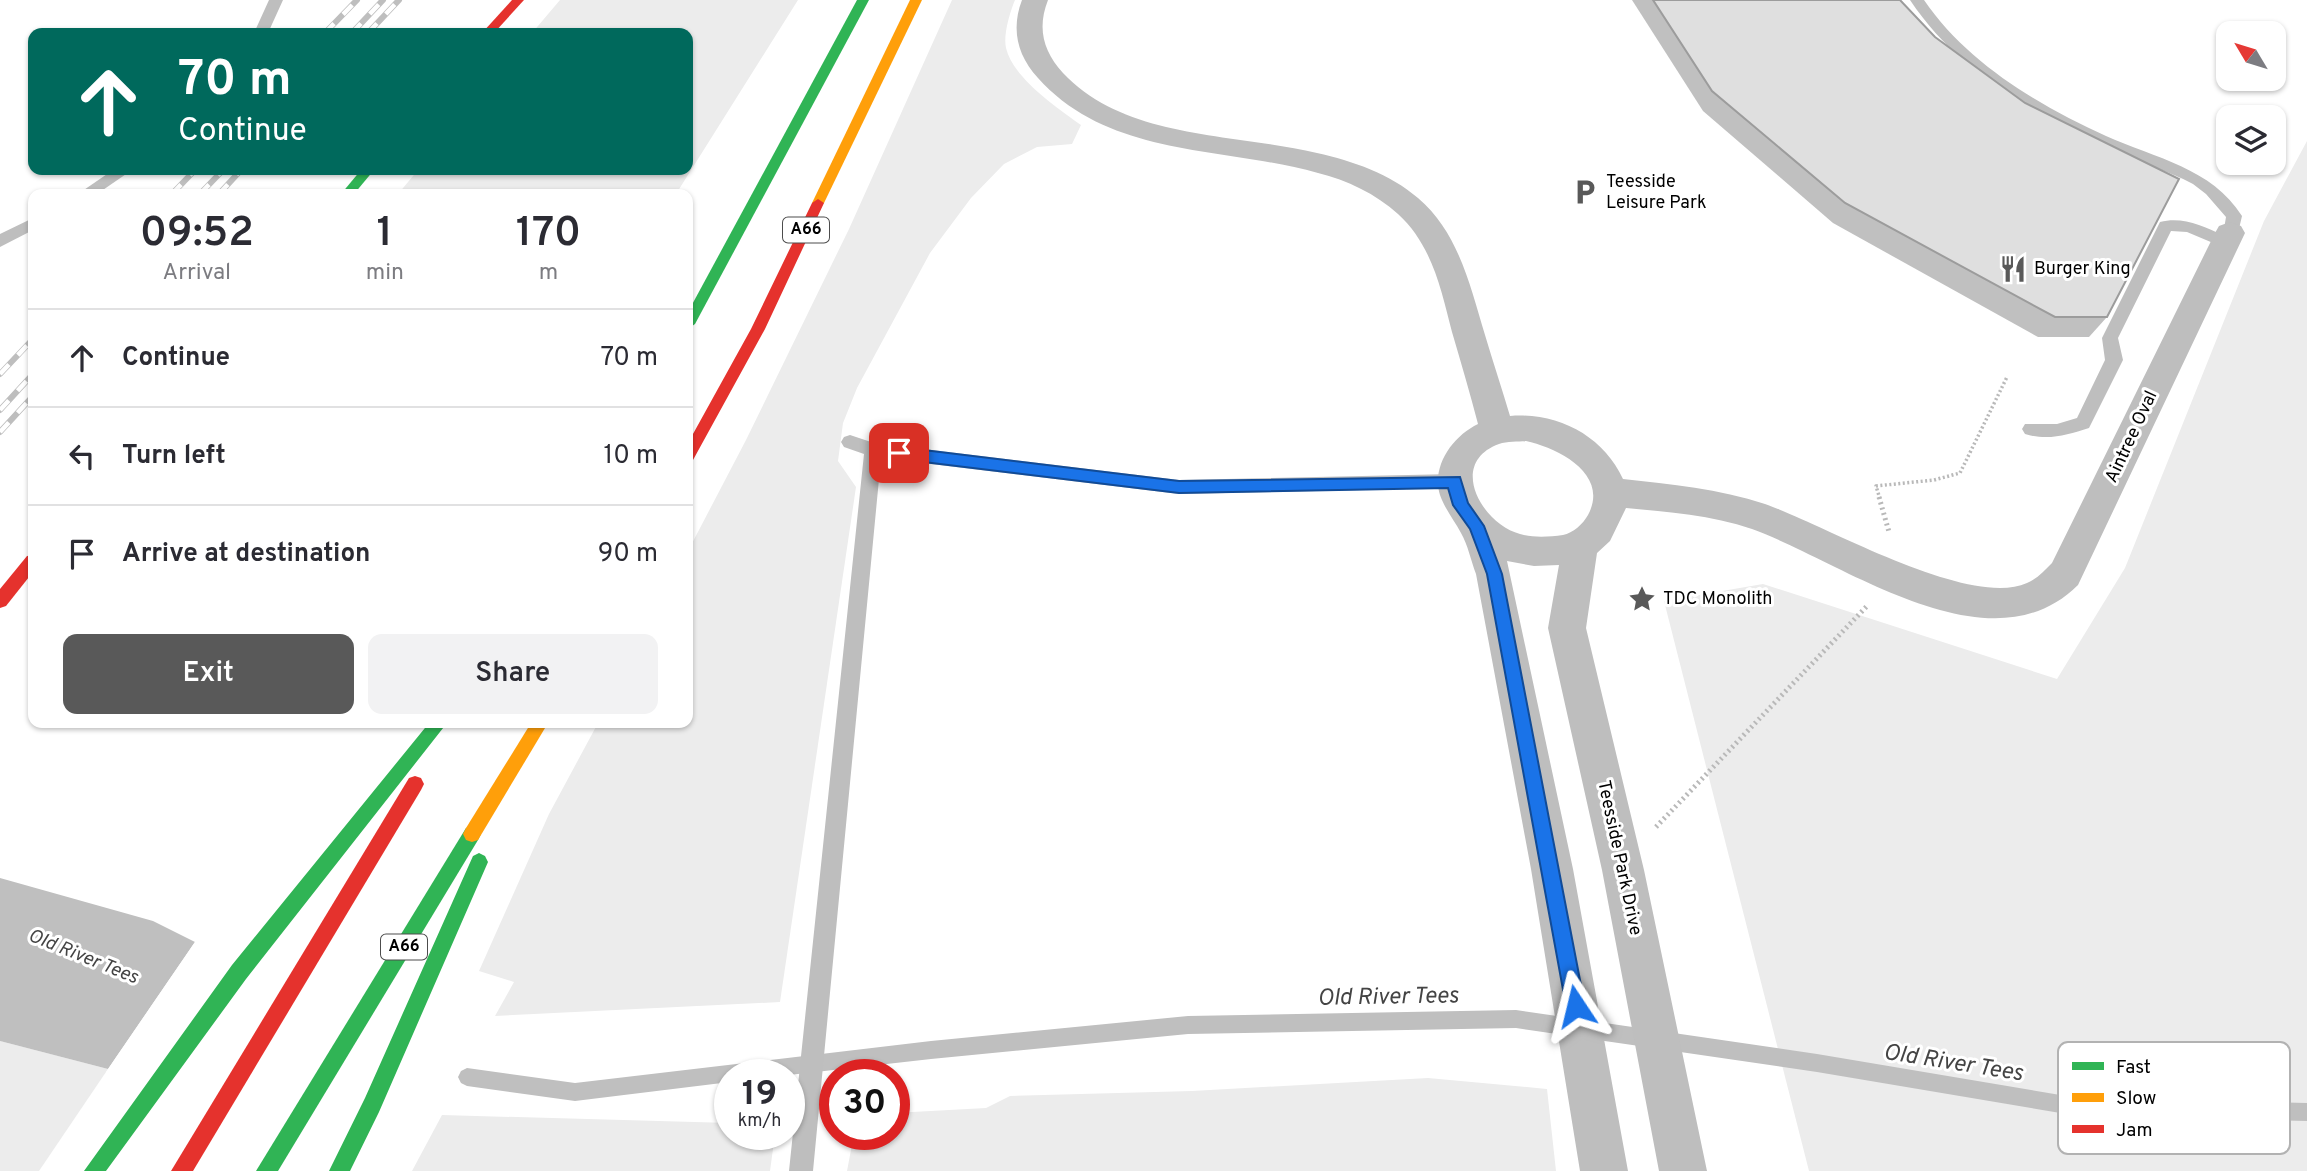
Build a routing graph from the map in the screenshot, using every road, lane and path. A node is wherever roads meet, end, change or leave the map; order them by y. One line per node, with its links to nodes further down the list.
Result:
1 (276, 0): 7 (lane)
2 (517, 0): 8 (main road)
3 (863, 0): 16 (main road)
4 (916, 0): 21 (main road, A66)
5 (1035, 0): 19 (street)
6 (1917, 0): 14 (lane)
7 (263, 28)
8 (492, 28)
9 (116, 175): 11 (lane)
10 (364, 175): 12 (main road)
11 (94, 189)
12 (351, 189)
13 (28, 226): 15 (lane)
14 (2228, 238): 18 (lane); 28 (street, Aintree Oval)
15 (0, 241)
16 (693, 315)
17 (2007, 377): 28 (path)
18 (2031, 429)
19 (1497, 431): 23 (street); 24 (street)
20 (850, 442): 22 (lane)
21 (693, 447)
22 (873, 450): 23 (lane); 41 (lane)
23 (1454, 481): 25 (street)
24 (1610, 492): 26 (street); 28 (street, Aintree Oval)
25 (1476, 526): 26 (street); 42 (street)
26 (1580, 545): 36 (street, Teesside Park Drive)
27 (28, 567): 29 (main road)
28 (1891, 574): 36 (path)
29 (0, 601)
30 (435, 728): 37 (main road)
31 (449, 728): 38 (main road)
32 (538, 728): 39 (main road, A66)
33 (539, 728): 34 (main road, A66)
34 (496, 825)
35 (485, 850): 40 (main road, A66)
36 (1620, 860): 43 (street, Teesside Park Drive)
37 (94, 1171)
38 (181, 1171)
39 (266, 1171)
40 (339, 1171)
41 (801, 1171)
42 (1604, 1171)
43 (1683, 1171)

